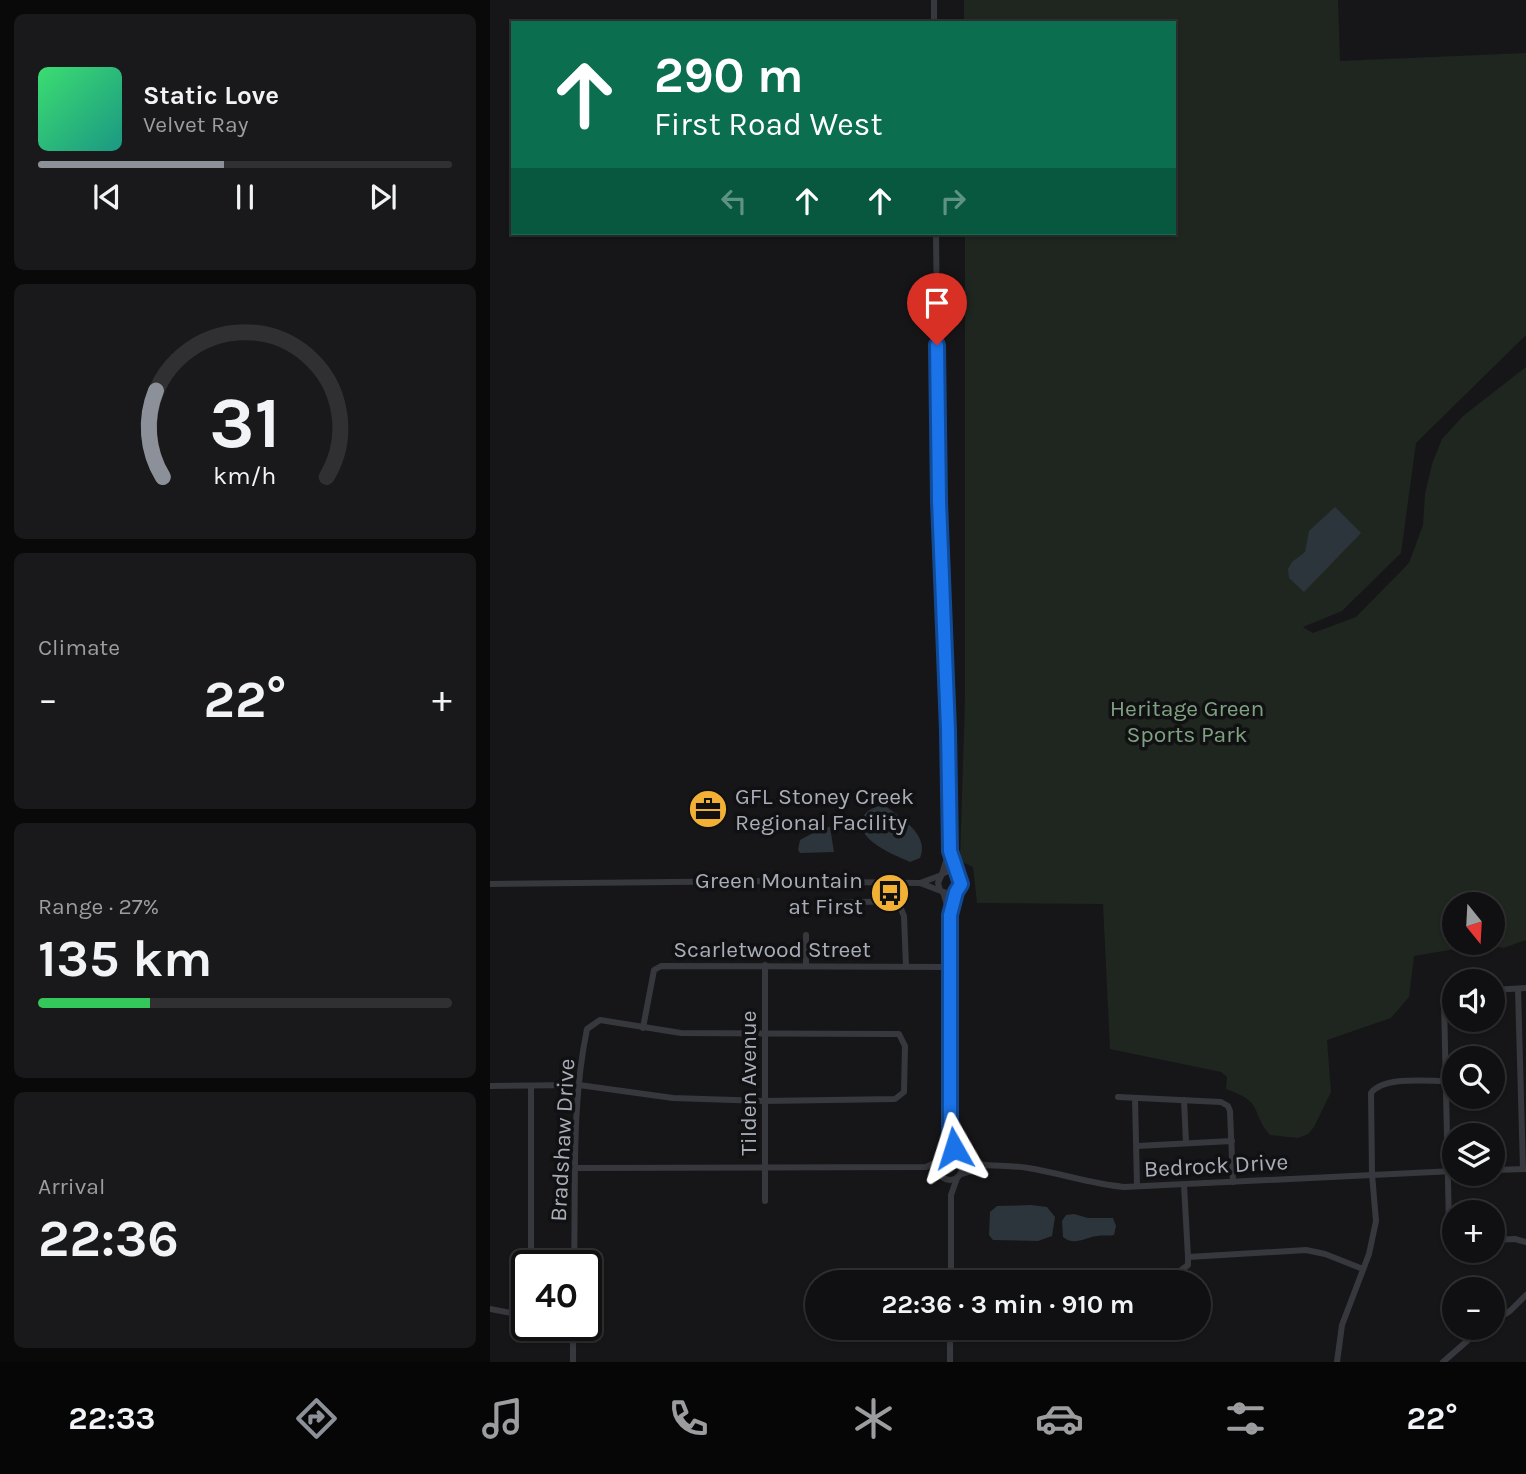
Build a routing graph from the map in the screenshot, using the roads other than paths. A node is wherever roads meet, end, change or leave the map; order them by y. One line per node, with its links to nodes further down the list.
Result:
1 (934, 0): 2 (street)
2 (934, 21)
3 (936, 235): 4 (street)
4 (950, 851): 5 (street); 6 (street)
5 (958, 874): 6 (street); 10 (street)
6 (941, 875): 7 (street); 9 (street)
7 (920, 883): 8 (street); 9 (street)
8 (490, 884)
9 (941, 891): 10 (street); 12 (street)
10 (956, 892): 12 (street)
11 (828, 909): 16 (street)
12 (950, 915): 17 (street)
13 (806, 935): 15 (street)
14 (765, 965): 15 (street, Scarletwood Street); 21 (street, Scarletwood Street); 22 (street, Tilden Avenue)
15 (806, 966): 16 (street, Scarletwood Street)
16 (906, 966): 17 (street, Scarletwood Street)
17 (950, 967): 31 (street)
18 (1526, 988): 19 (street)
19 (1518, 989): 20 (street); 41 (street)
20 (1505, 990)
21 (643, 1028): 22 (street, Bradshaw Drive); 24 (street, Bradshaw Drive)
22 (764, 1033): 30 (street, Tilden Avenue); 30 (street, Bradshaw Drive)
23 (1442, 1081): 44 (street)
24 (579, 1085): 25 (street); 30 (street); 40 (street, Bradshaw Drive)
25 (531, 1086): 26 (street); 54 (street)
26 (490, 1087)
27 (1118, 1097): 28 (street)
28 (1135, 1098): 29 (street); 34 (street)
29 (1184, 1100): 32 (street); 33 (street)
30 (764, 1101): 37 (street, Tilden Avenue)
31 (950, 1137): 35 (street); 36 (street)
32 (1231, 1142): 33 (street); 47 (street)
33 (1186, 1143): 34 (street)
34 (1137, 1146): 49 (street)
35 (958, 1158): 36 (street, Bedrock Drive); 38 (street, Bedrock Drive); 46 (street)
36 (943, 1159): 39 (street); 45 (street)
37 (765, 1166): 39 (street); 40 (street); 51 (street, Tilden Avenue)
38 (981, 1166): 46 (street, Bedrock Drive); 49 (street, Bedrock Drive)
39 (926, 1167): 45 (street)
40 (575, 1168): 55 (street, Bradshaw Drive)
41 (1525, 1169): 42 (street)
42 (1505, 1170)
43 (1442, 1171): 44 (street, Bedrock Drive)
44 (1372, 1174): 47 (street, Bedrock Drive); 57 (street)
45 (942, 1175): 46 (street); 50 (street)
46 (958, 1176): 50 (street)
47 (1233, 1182): 48 (street, Bedrock Drive)
48 (1184, 1185): 49 (street, Bedrock Drive); 56 (street)
49 (1137, 1186)
50 (951, 1195): 58 (street)
51 (765, 1202)
52 (1505, 1239): 53 (street)
53 (1526, 1242)
54 (531, 1250)
55 (574, 1250)
56 (1188, 1257): 57 (street); 59 (street)
57 (1363, 1269): 70 (street)
58 (951, 1270)
59 (1179, 1270)
60 (1526, 1295): 64 (street)
61 (490, 1301): 62 (street)
62 (490, 1309): 63 (street)
63 (511, 1313)
64 (1505, 1314)
65 (950, 1340): 69 (street)
66 (1468, 1340): 71 (street)
67 (573, 1341): 68 (street)
68 (573, 1362)
69 (950, 1362)
70 (1337, 1362)
71 (1443, 1362)

